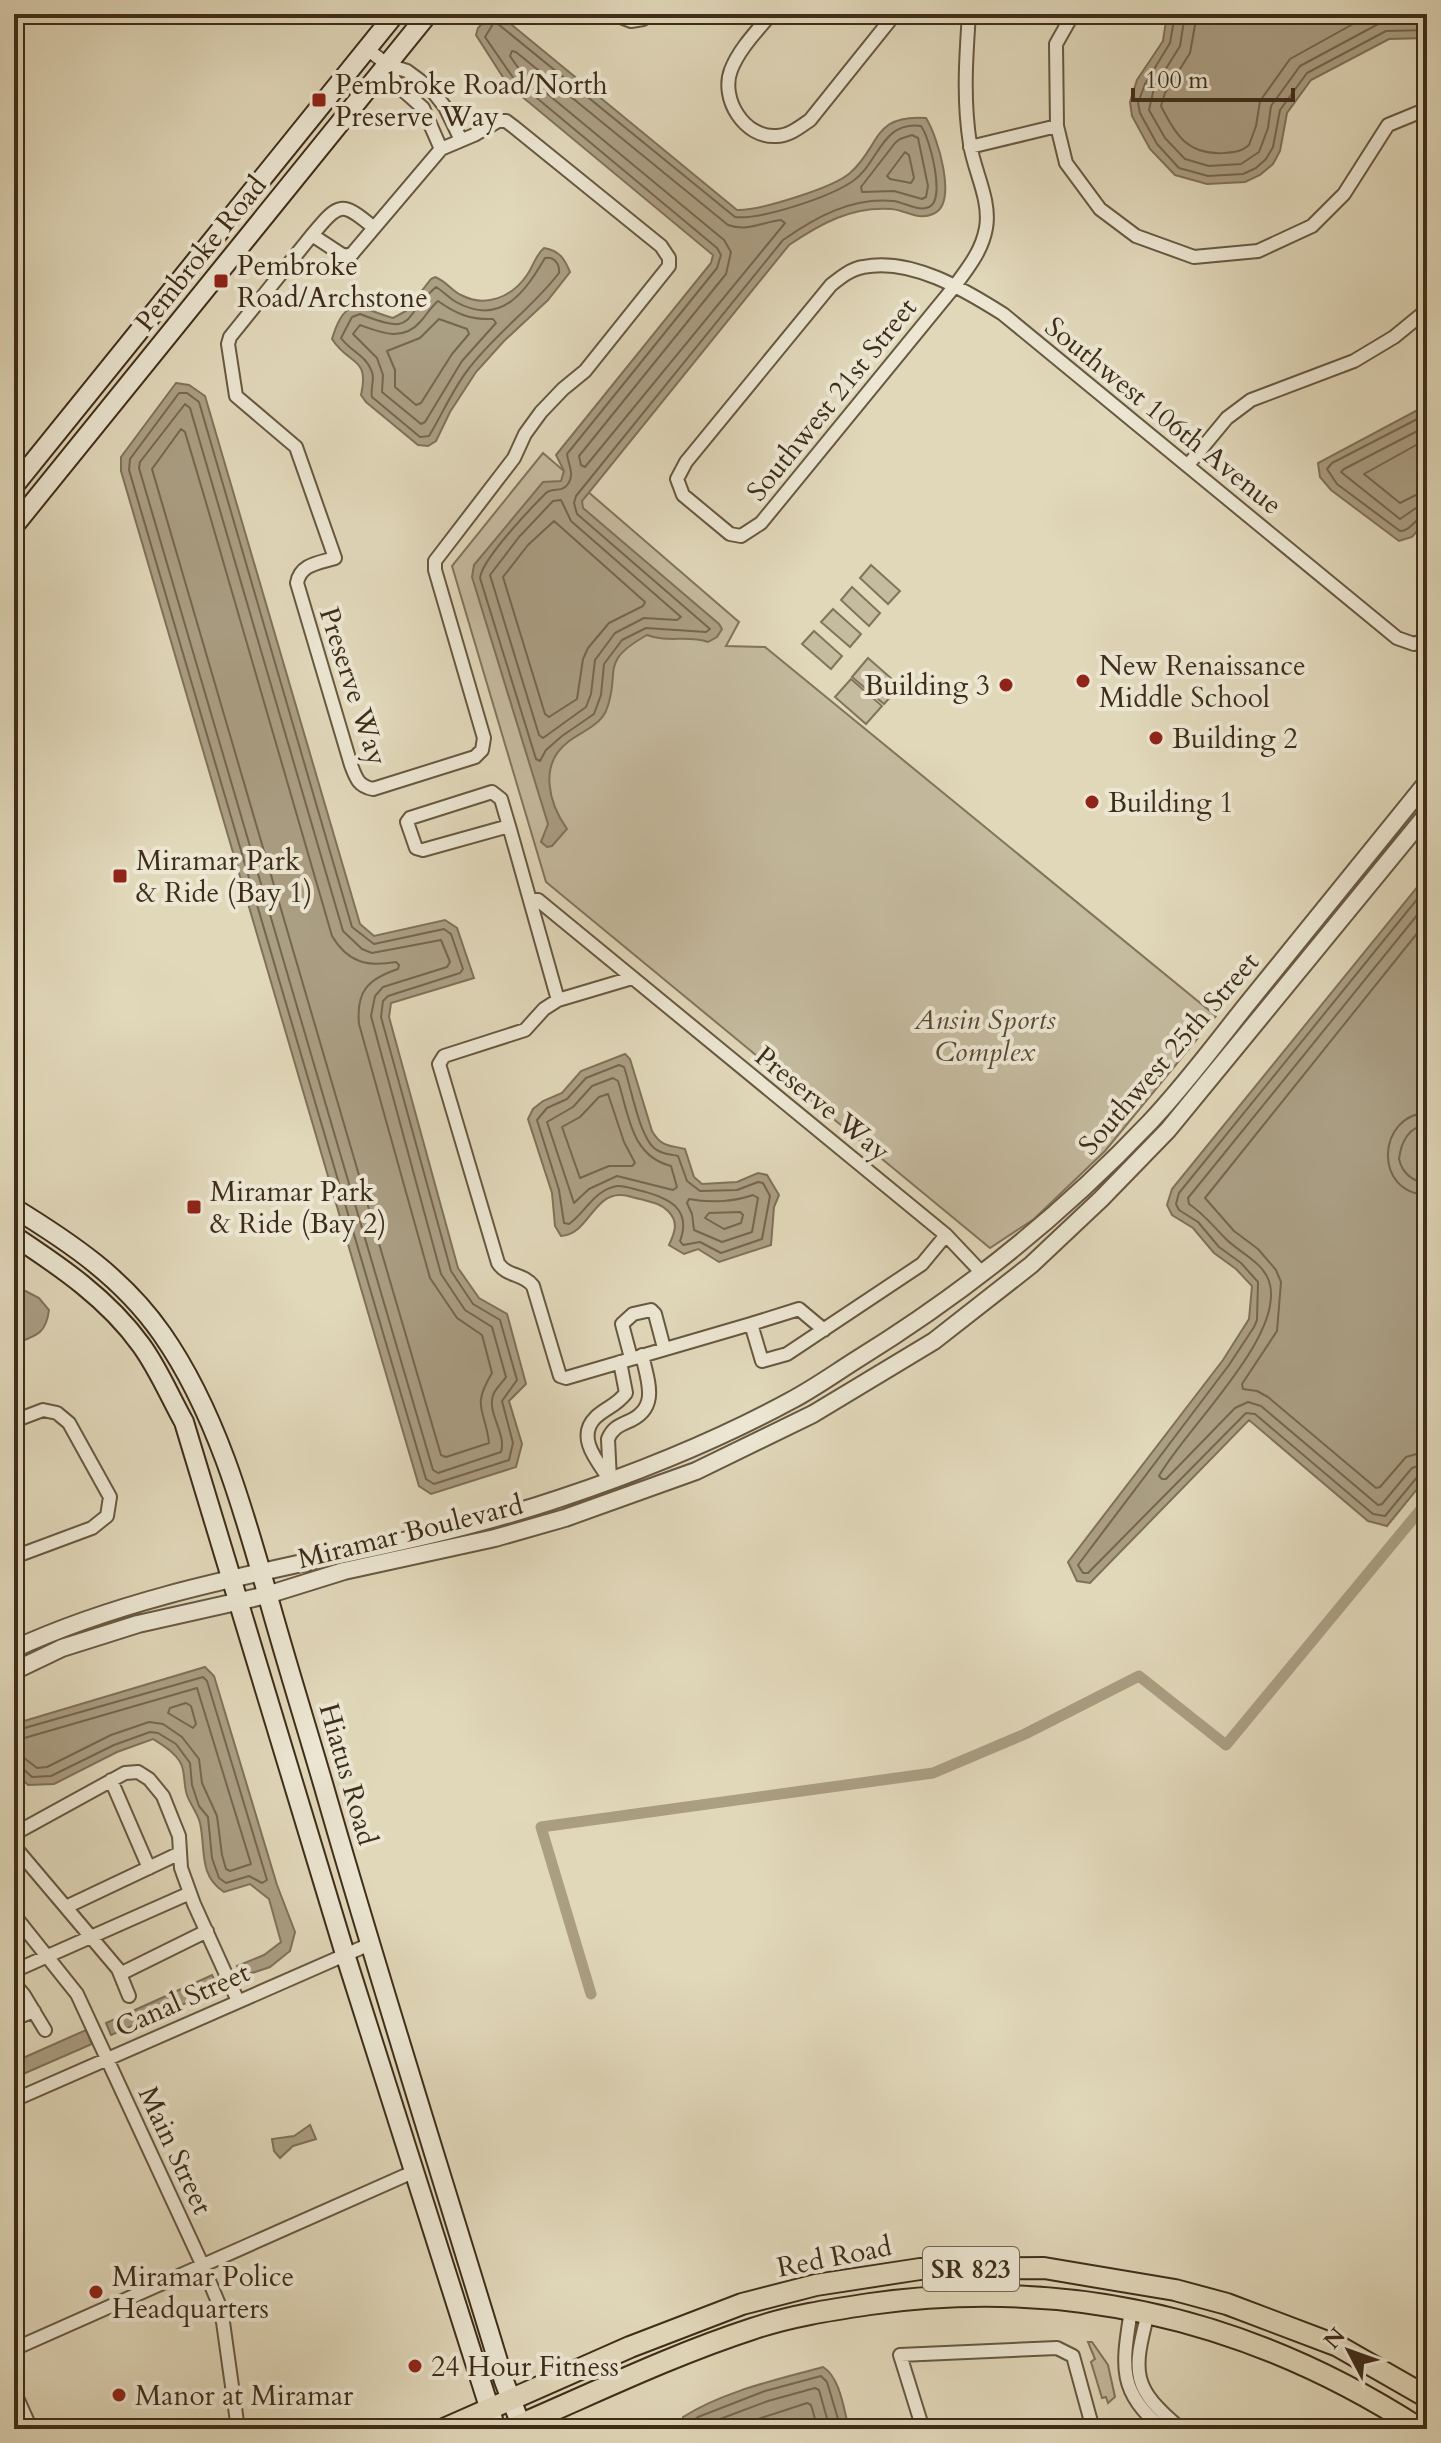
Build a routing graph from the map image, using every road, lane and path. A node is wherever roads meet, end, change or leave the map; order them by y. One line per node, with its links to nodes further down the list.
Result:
1 (395, 14): 9 (main road, Pembroke Road)
2 (428, 14): 10 (main road, Pembroke Road)
3 (613, 14): 4 (street)
4 (647, 14)
5 (771, 14): 6 (street)
6 (895, 14)
7 (969, 14): 16 (street, Southwest 21st Street)
8 (1073, 14): 14 (street)
9 (367, 49): 10 (street); 22 (main road, Pembroke Road)
10 (388, 65): 11 (street); 13 (street); 23 (main road, Pembroke Road)
11 (445, 107): 13 (street); 15 (street)
12 (1427, 109): 14 (street)
13 (428, 117): 17 (street)
14 (1057, 126): 16 (street)
15 (461, 140): 17 (street, Preserve Way); 19 (street, Preserve Way)
16 (970, 147): 20 (street, Southwest 21st Street)
17 (441, 149): 18 (street, Preserve Way)
18 (374, 228): 19 (street, Preserve Way); 19 (street)
19 (312, 235)
20 (954, 287): 24 (street, Southwest 106th Avenue); 27 (street, Southwest 21st Street); 27 (street, Southwest 106th Avenue)
21 (1427, 310): 24 (street)
22 (83, 400): 23 (main road); 25 (main road, Pembroke Road)
23 (102, 417): 26 (main road, Pembroke Road)
24 (1188, 465): 28 (street, Southwest 106th Avenue)
25 (14, 486)
26 (14, 526)
27 (741, 536)
28 (1427, 639)
29 (1427, 782): 40 (street, Southwest 25th Street)
30 (1427, 814): 46 (street, Southwest 25th Street)
31 (509, 826): 31 (street); 32 (street)
32 (531, 900): 33 (street, Preserve Way); 34 (street)
33 (632, 978): 34 (street); 37 (street, Preserve Way)
34 (558, 1000): 44 (street)
35 (14, 1208): 36 (main road, Hiatus Road)
36 (45, 1227): 39 (main road); 50 (main road, Hiatus Road)
37 (946, 1235): 40 (street, Preserve Way); 42 (street)
38 (14, 1236): 39 (main road, Hiatus Road)
39 (32, 1248): 51 (main road, Hiatus Road)
40 (982, 1273): 45 (street, Southwest 25th Street)
41 (751, 1324): 42 (street); 42 (street); 43 (street)
42 (824, 1330)
43 (664, 1348): 44 (street); 44 (street)
44 (631, 1358): 48 (street); 48 (street)
45 (791, 1401): 48 (street, Miramar Boulevard)
46 (809, 1416): 52 (street, Miramar Boulevard)
47 (14, 1421): 49 (street)
48 (610, 1480): 50 (street, Miramar Boulevard)
49 (14, 1557)
50 (262, 1573): 51 (street, Miramar Boulevard); 52 (main road, Hiatus Road)
51 (232, 1580): 53 (main road, Hiatus Road); 54 (street, Miramar Boulevard)
52 (267, 1595): 53 (street, Miramar Boulevard); 66 (main road, Hiatus Road)
53 (240, 1602): 55 (street, Miramar Boulevard); 67 (main road, Hiatus Road)
54 (14, 1649)
55 (14, 1671)
56 (111, 1780): 57 (street); 59 (street); 60 (street)
57 (14, 1834)
58 (14, 1846): 62 (street)
59 (180, 1853): 60 (street); 61 (street)
60 (149, 1868): 62 (street)
61 (190, 1893): 64 (street); 65 (street)
62 (66, 1907): 65 (street)
63 (14, 1915): 68 (street, Main Street)
64 (207, 1931): 70 (street); 73 (street)
65 (91, 1936): 68 (street); 70 (street)
66 (370, 1944): 67 (street, Canal Street); 88 (main road, Hiatus Road)
67 (345, 1954): 73 (street, Canal Street); 79 (main road, Hiatus Road)
68 (48, 1955): 69 (street); 77 (street, Main Street)
69 (14, 1971)
70 (120, 1974): 72 (street)
71 (14, 1983): 74 (street)
72 (129, 1996)
73 (238, 2001): 77 (street, Canal Street)
74 (34, 2011): 75 (street); 76 (street)
75 (14, 2019)
76 (45, 2030)
77 (108, 2058): 78 (street, Canal Street); 80 (street, Main Street)
78 (14, 2100)
79 (413, 2172): 80 (street); 89 (main road, Hiatus Road)
80 (202, 2264): 85 (street); 92 (street, Main Street)
81 (1138, 2284): 82 (highway); 84 (highway, Red Road / SR 823); 88 (highway, Red Road / SR 823)
82 (989, 2297): 83 (highway, Red Road / SR 823); 90 (highway, Red Road / SR 823)
83 (1140, 2312): 84 (highway); 97 (street); 98 (street); 99 (highway, Red Road / SR 823)
84 (1302, 2332): 87 (highway, Red Road / SR 823)
85 (14, 2349)
86 (14, 2391): 91 (street)
87 (1427, 2397)
88 (511, 2400): 89 (highway, Red Road / SR 823); 90 (main road, Hiatus Road)
89 (489, 2409): 93 (highway, Red Road / SR 823); 94 (main road, Hiatus Road)
90 (516, 2427)
91 (31, 2429)
92 (238, 2429)
93 (444, 2429)
94 (496, 2429)
95 (923, 2429): 96 (street)
96 (1093, 2429)
97 (1166, 2429)
98 (1181, 2429)
99 (1420, 2429)

